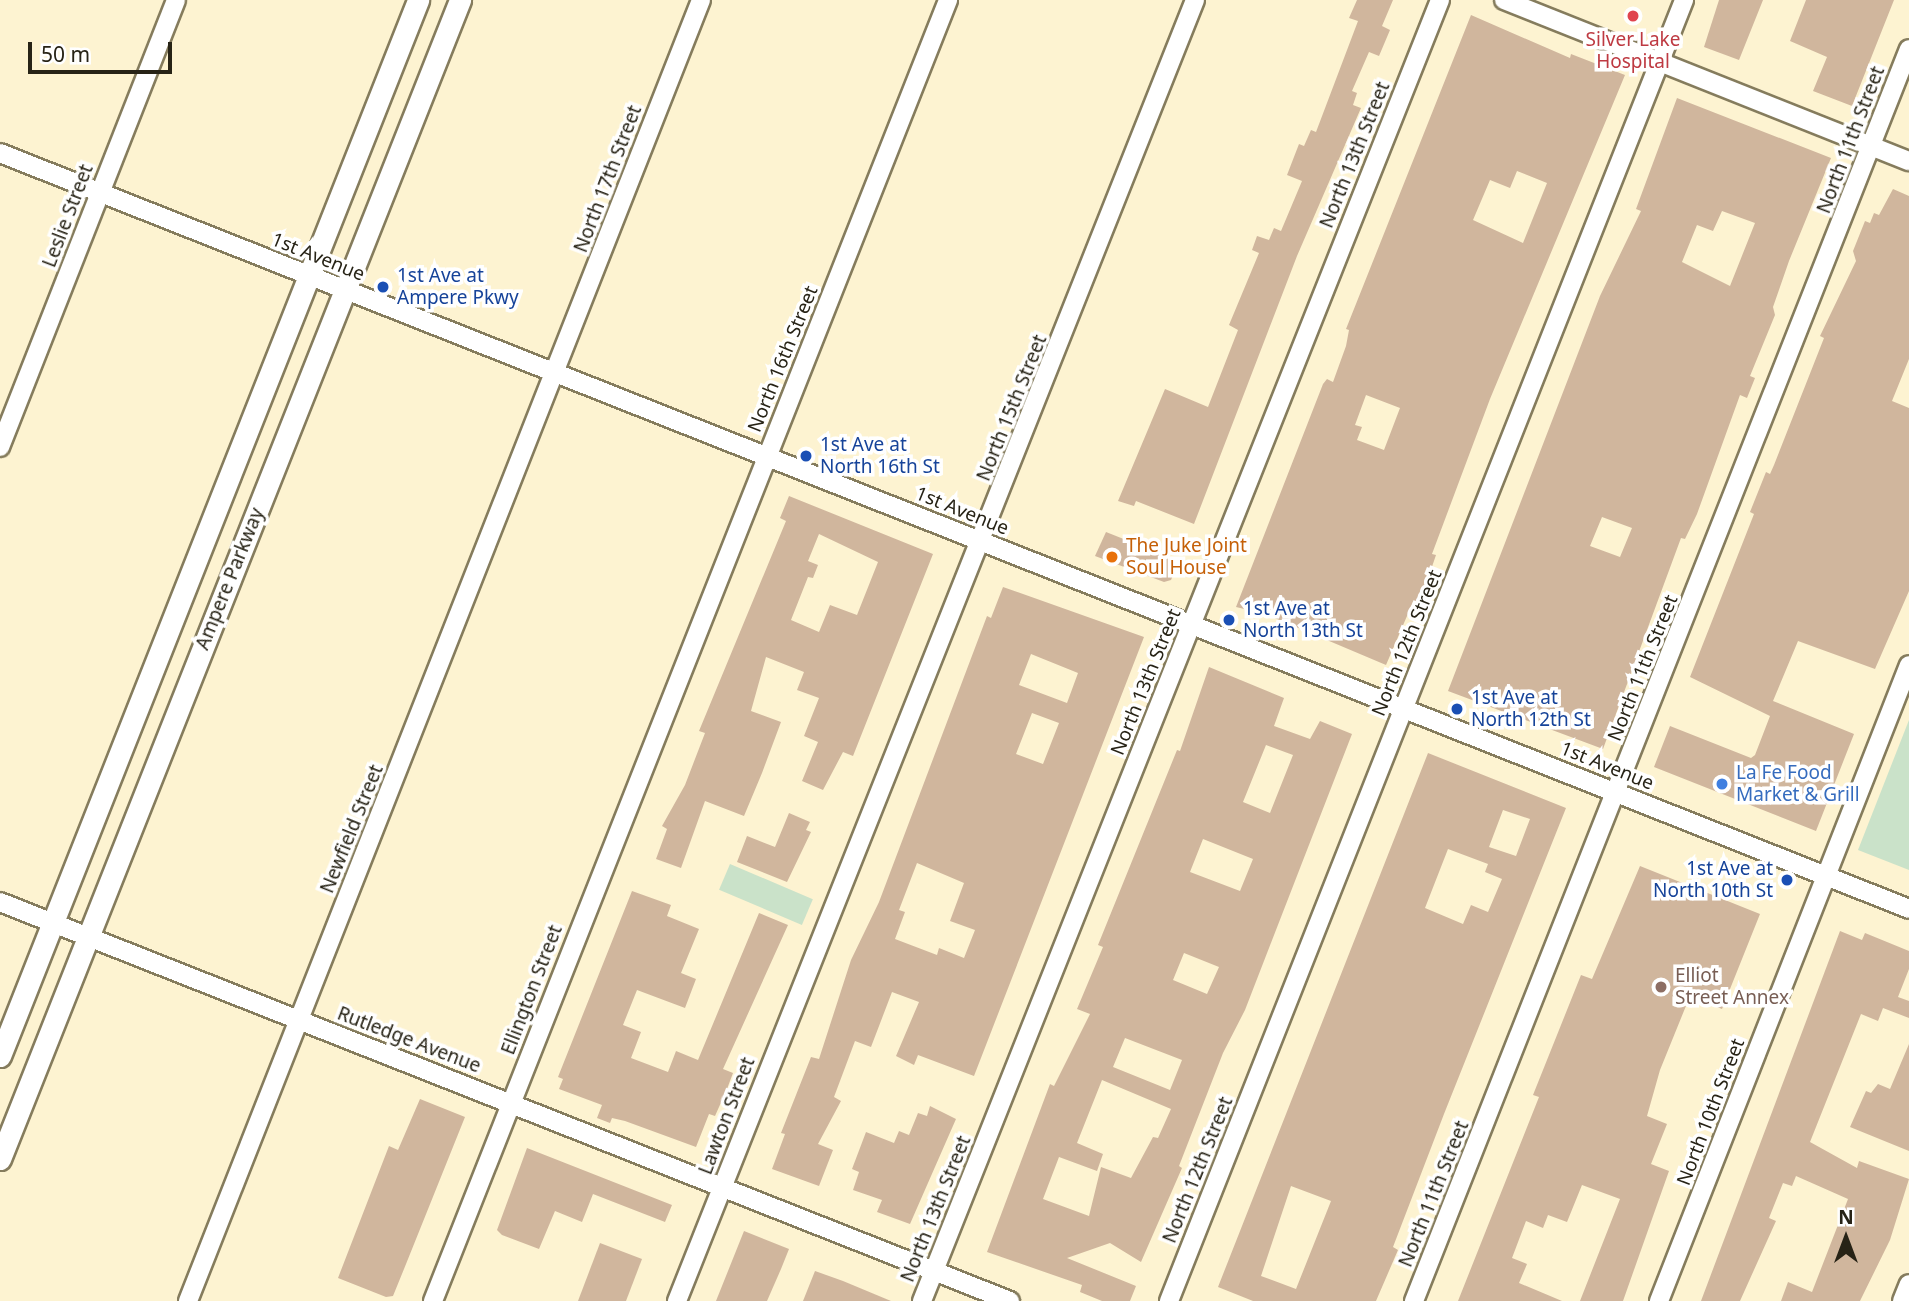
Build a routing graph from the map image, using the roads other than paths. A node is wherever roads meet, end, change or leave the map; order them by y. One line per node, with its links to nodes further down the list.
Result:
1 (176, 0): 15 (street, Leslie Street)
2 (418, 0): 16 (street, Ampere Parkway)
3 (460, 0): 17 (street, Ampere Parkway)
4 (701, 0): 18 (street, North 17th Street)
5 (948, 0): 20 (street, North 16th Street)
6 (1195, 0): 21 (street, North 15th Street)
7 (1440, 0): 22 (street, North 13th Street)
8 (1504, 0): 11 (street)
9 (1684, 0): 11 (street, North 12th Street)
10 (1909, 49): 12 (street, North 11th Street)
11 (1660, 62): 12 (street); 24 (street, North 12th Street)
12 (1871, 146): 14 (street); 26 (street, North 11th Street)
13 (0, 153): 15 (street, 1st Avenue)
14 (1909, 161)
15 (100, 193): 16 (street, 1st Avenue); 19 (street, Leslie Street)
16 (309, 276): 17 (street, 1st Avenue); 30 (street, Ampere Parkway)
17 (345, 290): 18 (street, 1st Avenue); 31 (street, Ampere Parkway)
18 (555, 373): 20 (street, 1st Avenue); 33 (street, Newfield Street)
19 (0, 447)
20 (767, 456): 21 (street, 1st Avenue); 25 (street, North 16th Street)
21 (981, 542): 22 (street, 1st Avenue); 32 (street, North 15th Street)
22 (1191, 625): 24 (street, 1st Avenue); 38 (street, North 13th Street)
23 (1909, 665): 27 (street, North 10th Street)
24 (1404, 709): 26 (street, 1st Avenue); 45 (street, North 12th Street)
25 (655, 734): 35 (street, Ellington Street)
26 (1616, 793): 27 (street, 1st Avenue); 46 (street, North 11th Street)
27 (1826, 876): 29 (street, 1st Avenue); 47 (street, North 10th Street)
28 (0, 902): 30 (street, Rutledge Avenue)
29 (1909, 909)
30 (53, 923): 31 (street, Rutledge Avenue); 34 (street, Ampere Parkway)
31 (88, 936): 33 (street, Rutledge Avenue); 36 (street, Ampere Parkway)
32 (816, 946): 37 (street, Lawton Street)
33 (299, 1020): 35 (street, Rutledge Avenue); 40 (street, Newfield Street)
34 (0, 1056)
35 (511, 1102): 37 (street, Rutledge Avenue); 41 (street, Ellington Street)
36 (0, 1159)
37 (722, 1185): 38 (street, Rutledge Avenue); 42 (street, Lawton Street)
38 (934, 1272): 43 (street, North 13th Street); 44 (street, Rutledge Avenue)
39 (1909, 1284): 48 (street)
40 (188, 1301)
41 (433, 1301)
42 (677, 1301)
43 (922, 1301)
44 (1010, 1301)
45 (1169, 1301)
46 (1414, 1301)
47 (1659, 1301)
48 (1902, 1301)

